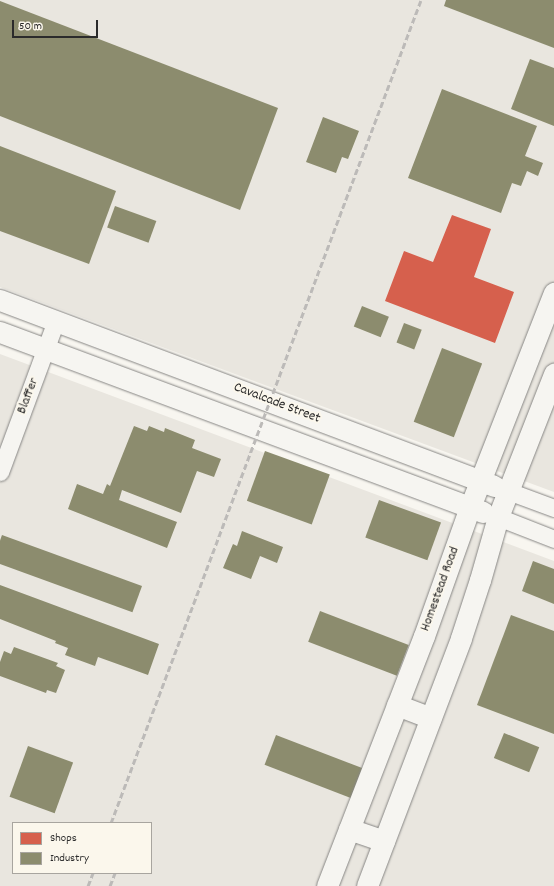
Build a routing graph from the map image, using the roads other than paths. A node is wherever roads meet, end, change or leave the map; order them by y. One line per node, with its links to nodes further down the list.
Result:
1 (554, 293): 8 (main road, Homestead Road)
2 (0, 300): 3 (main road, Cavalcade Street)
3 (56, 321): 5 (street, Blaffer); 8 (main road, Cavalcade Street)
4 (0, 332): 5 (main road)
5 (46, 350): 7 (street, Blaffer); 10 (main road)
6 (554, 374): 9 (main road)
7 (0, 472)
8 (481, 481): 9 (main road, Cavalcade Street); 10 (main road, Homestead Road)
9 (508, 491): 11 (street, Cavalcade Street); 12 (main road)
10 (470, 507): 12 (main road); 14 (main road, Homestead Road)
11 (554, 508)
12 (498, 517): 13 (street); 15 (main road)
13 (554, 538)
14 (397, 705): 15 (main road); 16 (main road, Homestead Road)
15 (430, 718): 17 (main road)
16 (349, 829): 17 (main road); 18 (main road, Homestead Road)
17 (384, 841): 19 (main road)
18 (327, 886)
19 (367, 886)

